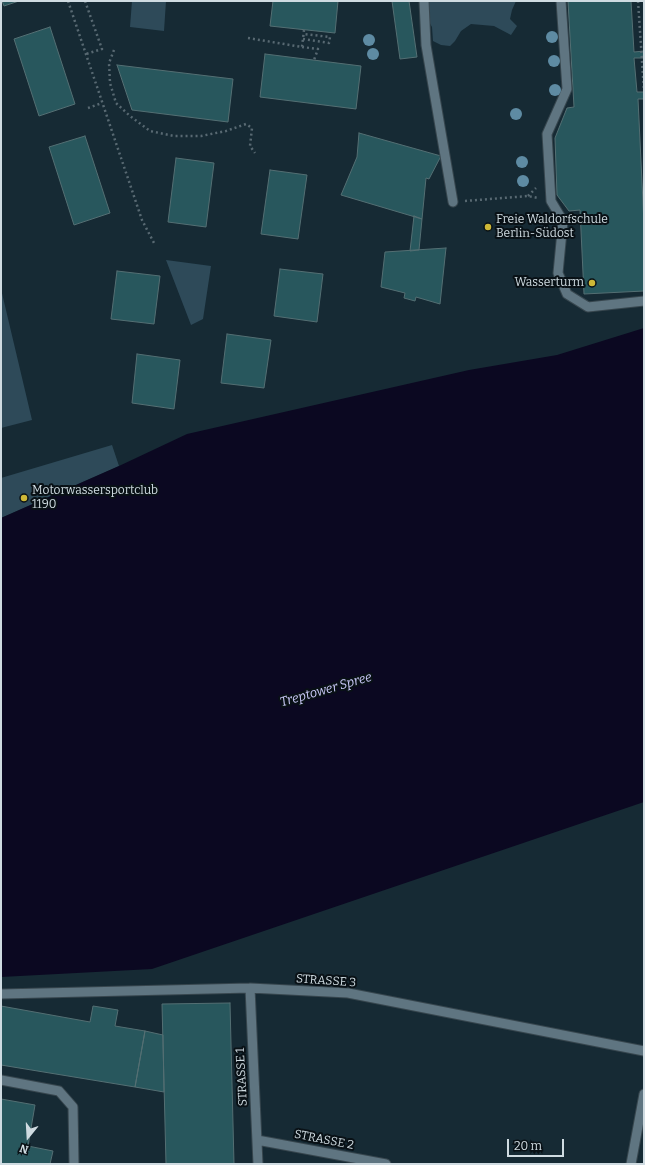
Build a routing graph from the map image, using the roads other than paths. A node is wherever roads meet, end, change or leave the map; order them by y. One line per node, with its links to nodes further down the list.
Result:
1 (424, 1): 3 (lane)
2 (561, 1): 4 (lane)
3 (453, 202)
4 (644, 301)
5 (250, 988): 6 (lane, STRASSE 3); 7 (lane, STRASSE 3); 10 (lane, STRASSE 1)
6 (1, 994)
7 (644, 1051)
8 (1, 1080): 11 (lane)
9 (644, 1094): 14 (lane)
10 (257, 1140): 12 (lane, STRASSE 1); 13 (lane, STRASSE 2)
11 (74, 1164)
12 (258, 1164)
13 (386, 1164)
14 (631, 1164)

